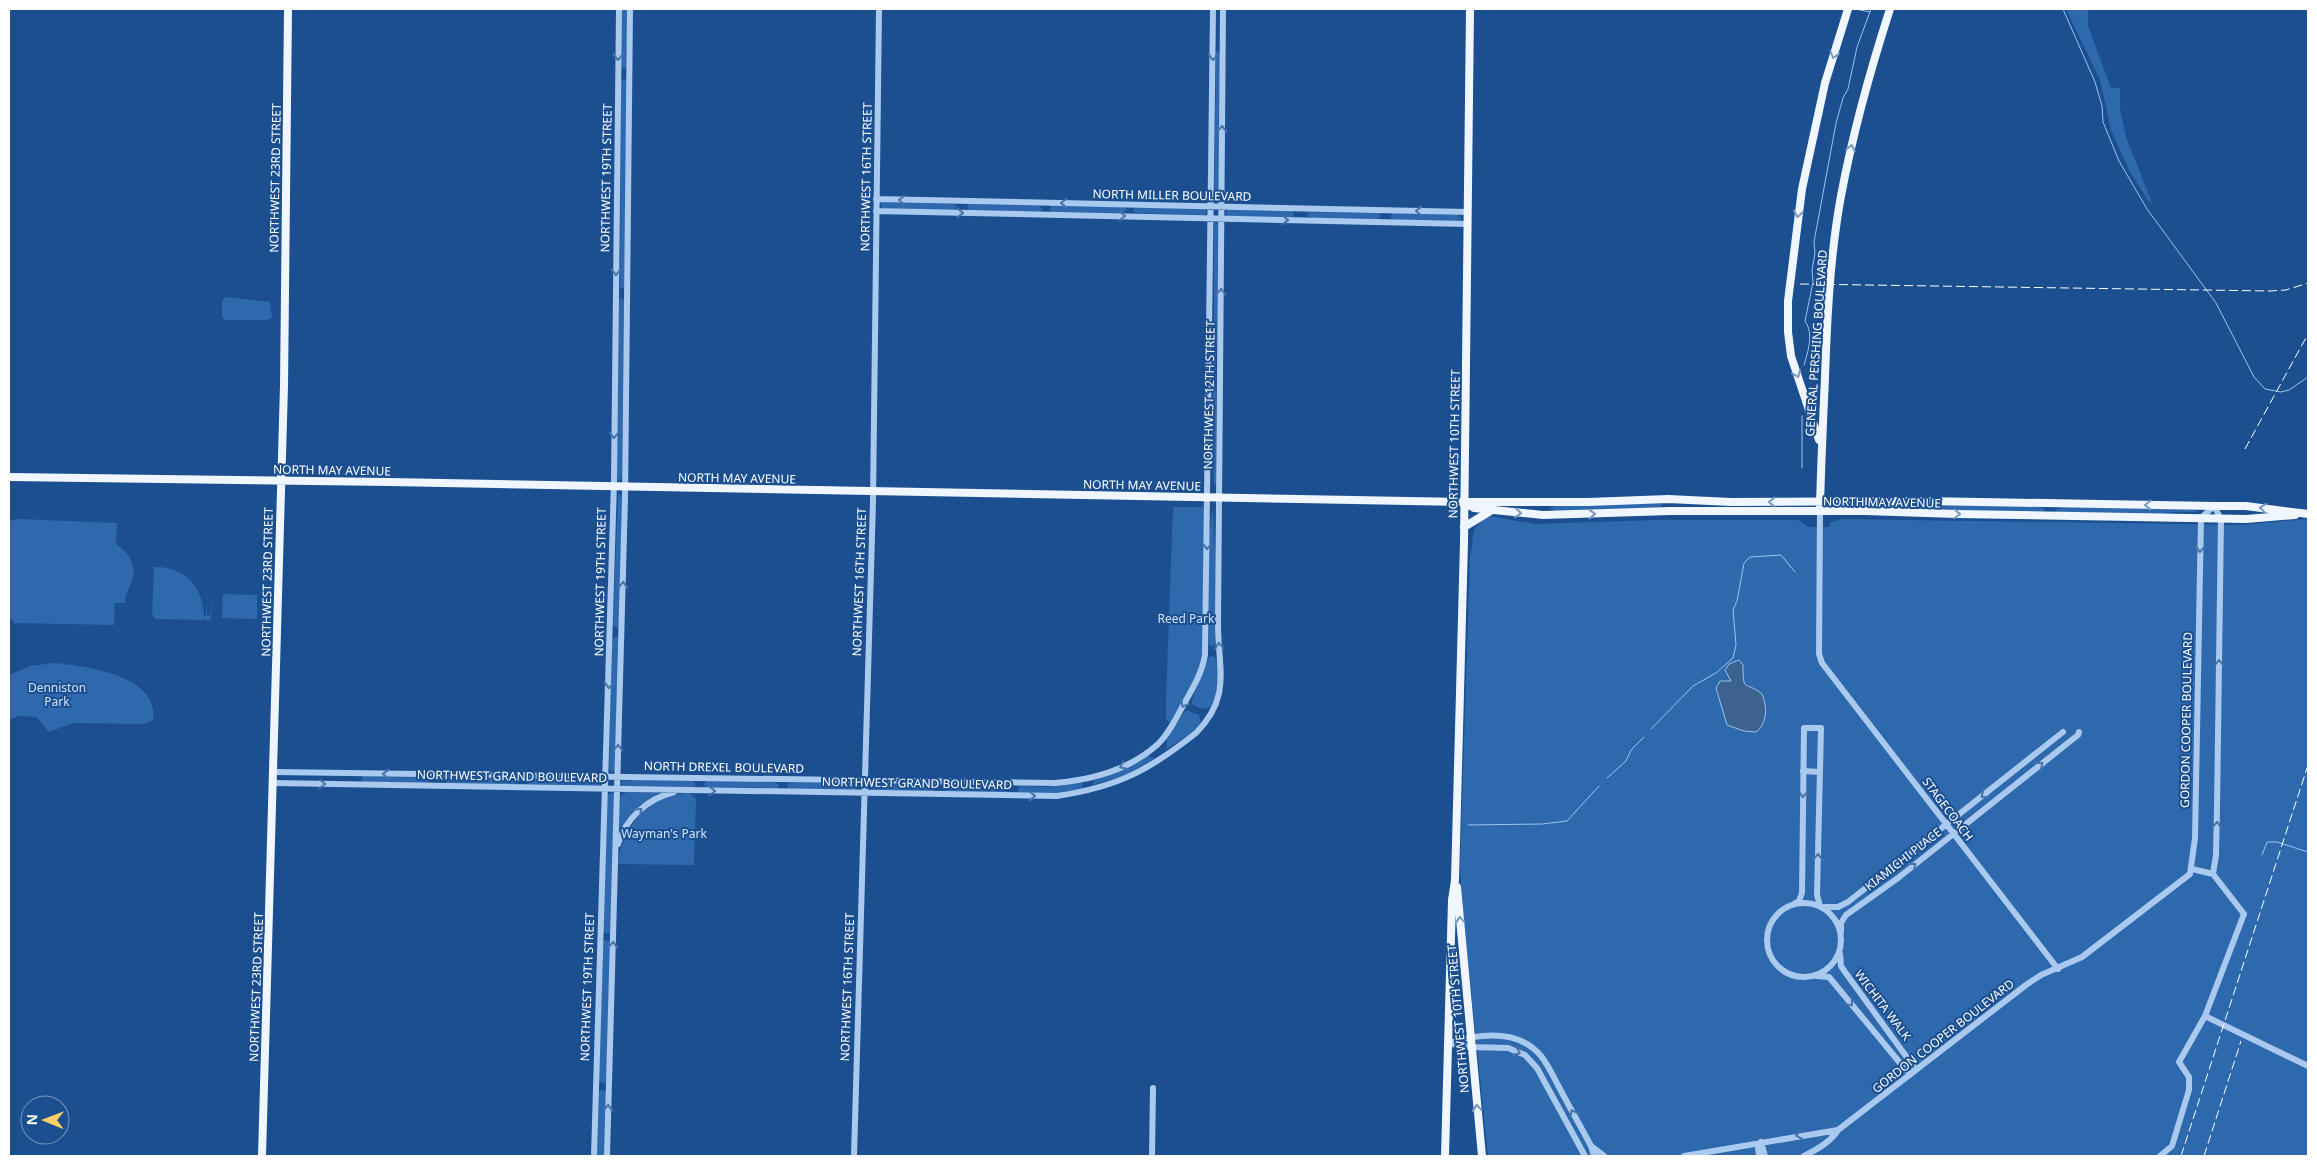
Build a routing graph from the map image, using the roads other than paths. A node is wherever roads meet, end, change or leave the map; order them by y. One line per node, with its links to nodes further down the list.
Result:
1 (288, 9): 20 (main road, NORTHWEST 23RD STREET)
2 (619, 9): 21 (street, NORTHWEST 19TH STREET, one-way to 21)
3 (630, 9): 22 (street, NORTHWEST 19TH STREET)
4 (879, 9): 10 (street, NORTHWEST 16TH STREET)
5 (1213, 9): 11 (street, NORTHWEST 12TH STREET, one-way to 11)
6 (1224, 9): 12 (street, NORTHWEST 12TH STREET, one-way to 6)
7 (1470, 9): 14 (main road, NORTHWEST 10TH STREET)
8 (1848, 9): 18 (main road, GENERAL PERSHING BOULEVARD, one-way to 18)
9 (1890, 9): 18 (main road, GENERAL PERSHING BOULEVARD, one-way to 9)
10 (876, 199): 11 (street, NORTH MILLER BOULEVARD, one-way to 10); 13 (street, NORTHWEST 16TH STREET)
11 (1211, 207): 12 (street, NORTH MILLER BOULEVARD); 15 (street, NORTHWEST 12TH STREET)
12 (1222, 207): 14 (street, NORTH MILLER BOULEVARD, one-way to 12); 16 (street, NORTHWEST 12TH STREET)
13 (876, 211): 15 (street, NORTH MILLER BOULEVARD, one-way to 15); 23 (street, NORTHWEST 16TH STREET)
14 (1468, 212): 17 (main road, NORTHWEST 10TH STREET)
15 (1211, 218): 16 (street, NORTH MILLER BOULEVARD); 24 (street, NORTHWEST 12TH STREET)
16 (1222, 218): 17 (street, NORTH MILLER BOULEVARD, one-way to 17); 25 (street, NORTHWEST 12TH STREET, one-way to 16)
17 (1468, 224): 26 (main road, NORTHWEST 10TH STREET)
18 (1821, 446): 27 (main road, GENERAL PERSHING BOULEVARD)
19 (9, 477): 20 (main road, NORTH MAY AVENUE)
20 (281, 480): 21 (main road, NORTH MAY AVENUE); 43 (main road, NORTHWEST 23RD STREET)
21 (614, 487): 22 (main road, NORTH MAY AVENUE); 45 (street, NORTHWEST 19TH STREET, one-way to 45)
22 (625, 487): 23 (main road, NORTH MAY AVENUE); 46 (street, NORTHWEST 19TH STREET, one-way to 22)
23 (873, 492): 24 (main road, NORTH MAY AVENUE); 47 (street, NORTHWEST 16TH STREET)
24 (1208, 498): 25 (main road, NORTH MAY AVENUE); 40 (street, NORTHWEST 12TH STREET, one-way to 40)
25 (1219, 498): 26 (main road, NORTH MAY AVENUE); 41 (street, NORTHWEST 12TH STREET, one-way to 25)
26 (1464, 502): 28 (main road, NORTH MAY AVENUE); 30 (main road, NORTH MAY AVENUE); 36 (main road, NORTHWEST 10TH STREET)
27 (1820, 502): 28 (main road, NORTH MAY AVENUE, one-way to 28); 29 (main road, NORTH MAY AVENUE, one-way to 27); 31 (main road, GENERAL PERSHING BOULEVARD)
28 (1544, 503): 33 (main road)
29 (2214, 506): 32 (main road, NORTH MAY AVENUE, one-way to 29); 34 (street); 35 (street)
30 (1493, 510): 33 (main road, NORTH MAY AVENUE, one-way to 33); 36 (main road)
31 (1820, 511): 33 (main road, NORTH MAY AVENUE, one-way to 31); 34 (main road, NORTH MAY AVENUE, one-way to 34); 37 (street, GENERAL PERSHING BOULEVARD)
32 (2305, 514): 35 (main road, NORTH MAY AVENUE)
33 (1543, 515)
34 (2201, 518): 35 (main road, NORTH MAY AVENUE); 56 (street, GORDON COOPER BOULEVARD, one-way to 56)
35 (2221, 519): 57 (street, one-way to 35)
36 (1464, 527): 58 (main road, NORTHWEST 10TH STREET)
37 (1822, 662): 53 (street, STAGECOACH)
38 (2063, 732): 53 (street, KIAMICHI PLACE, one-way to 53)
39 (2079, 732): 54 (street, KIAMICHI PLACE, one-way to 39)
40 (1163, 738): 47 (street, NORTH DREXEL BOULEVARD, one-way to 47)
41 (1162, 757): 52 (street, NORTHWEST GRAND BOULEVARD, one-way to 41)
42 (1803, 771): 44 (street); 44 (street); 59 (street, one-way to 59)
43 (274, 772): 45 (street, NORTH DREXEL BOULEVARD, one-way to 43); 48 (main road, NORTHWEST 23RD STREET)
44 (1820, 772): 60 (street, one-way to 44)
45 (606, 777): 46 (street, NORTH DREXEL BOULEVARD); 49 (street, NORTHWEST 19TH STREET)
46 (618, 777): 47 (street, NORTH DREXEL BOULEVARD); 50 (street, NORTHWEST 19TH STREET)
47 (865, 781): 52 (street, NORTHWEST 16TH STREET)
48 (273, 783): 49 (street, NORTHWEST GRAND BOULEVARD, one-way to 49); 77 (main road, NORTHWEST 23RD STREET)
49 (605, 788): 50 (street, NORTHWEST GRAND BOULEVARD); 78 (street, NORTHWEST 19TH STREET)
50 (618, 789): 51 (street, NORTHWEST GRAND BOULEVARD); 55 (street, NORTHWEST 19TH STREET)
51 (681, 790): 52 (street, NORTHWEST GRAND BOULEVARD, one-way to 52); 55 (street, one-way to 51)
52 (864, 793): 80 (street, NORTHWEST 16TH STREET)
53 (1946, 825): 54 (street, STAGECOACH); 60 (street, KIAMICHI PLACE)
54 (1952, 834): 61 (street, KIAMICHI PLACE, one-way to 54); 63 (street, STAGECOACH)
55 (616, 853): 79 (street, NORTHWEST 19TH STREET, one-way to 55)
56 (2192, 869): 57 (street); 63 (street, GORDON COOPER BOULEVARD)
57 (2213, 874): 65 (street)
58 (1456, 880): 66 (main road, NORTHWEST 10TH STREET, one-way to 58); 67 (main road, NORTHWEST 10TH STREET)
59 (1794, 904): 60 (street); 64 (street)
60 (1822, 907): 61 (street)
61 (1841, 932): 62 (street)
62 (1840, 950): 64 (street); 70 (street, WICHITA WALK)
63 (2058, 969): 70 (street, GORDON COOPER BOULEVARD)
64 (1814, 976): 71 (street, WICHITA WALK, one-way to 71)
65 (2205, 1018): 69 (street); 90 (street)
66 (1471, 1037): 67 (street); 68 (main road, NORTHWEST 10TH STREET); 75 (street, one-way to 66)
67 (1448, 1043): 68 (street); 82 (main road, NORTHWEST 10TH STREET)
68 (1471, 1047): 76 (street, one-way to 76); 83 (main road, NORTHWEST 10TH STREET, one-way to 68)
69 (2308, 1066)
70 (1916, 1070): 71 (street, GORDON COOPER BOULEVARD)
71 (1910, 1075): 73 (street, GORDON COOPER BOULEVARD)
72 (1154, 1088): 81 (street)
73 (1838, 1130): 74 (street, GORDON COOPER BOULEVARD, one-way to 74); 89 (street, GORDON COOPER BOULEVARD)
74 (1761, 1142): 86 (street, GORDON COOPER BOULEVARD); 87 (street); 88 (street)
75 (1592, 1146): 84 (street); 85 (street)
76 (1583, 1154)
77 (262, 1156)
78 (594, 1156)
79 (607, 1156)
80 (854, 1156)
81 (1152, 1156)
82 (1445, 1156)
83 (1482, 1156)
84 (1594, 1156)
85 (1604, 1156)
86 (1684, 1156)
87 (1759, 1156)
88 (1765, 1156)
89 (1804, 1156)
90 (2160, 1156)

